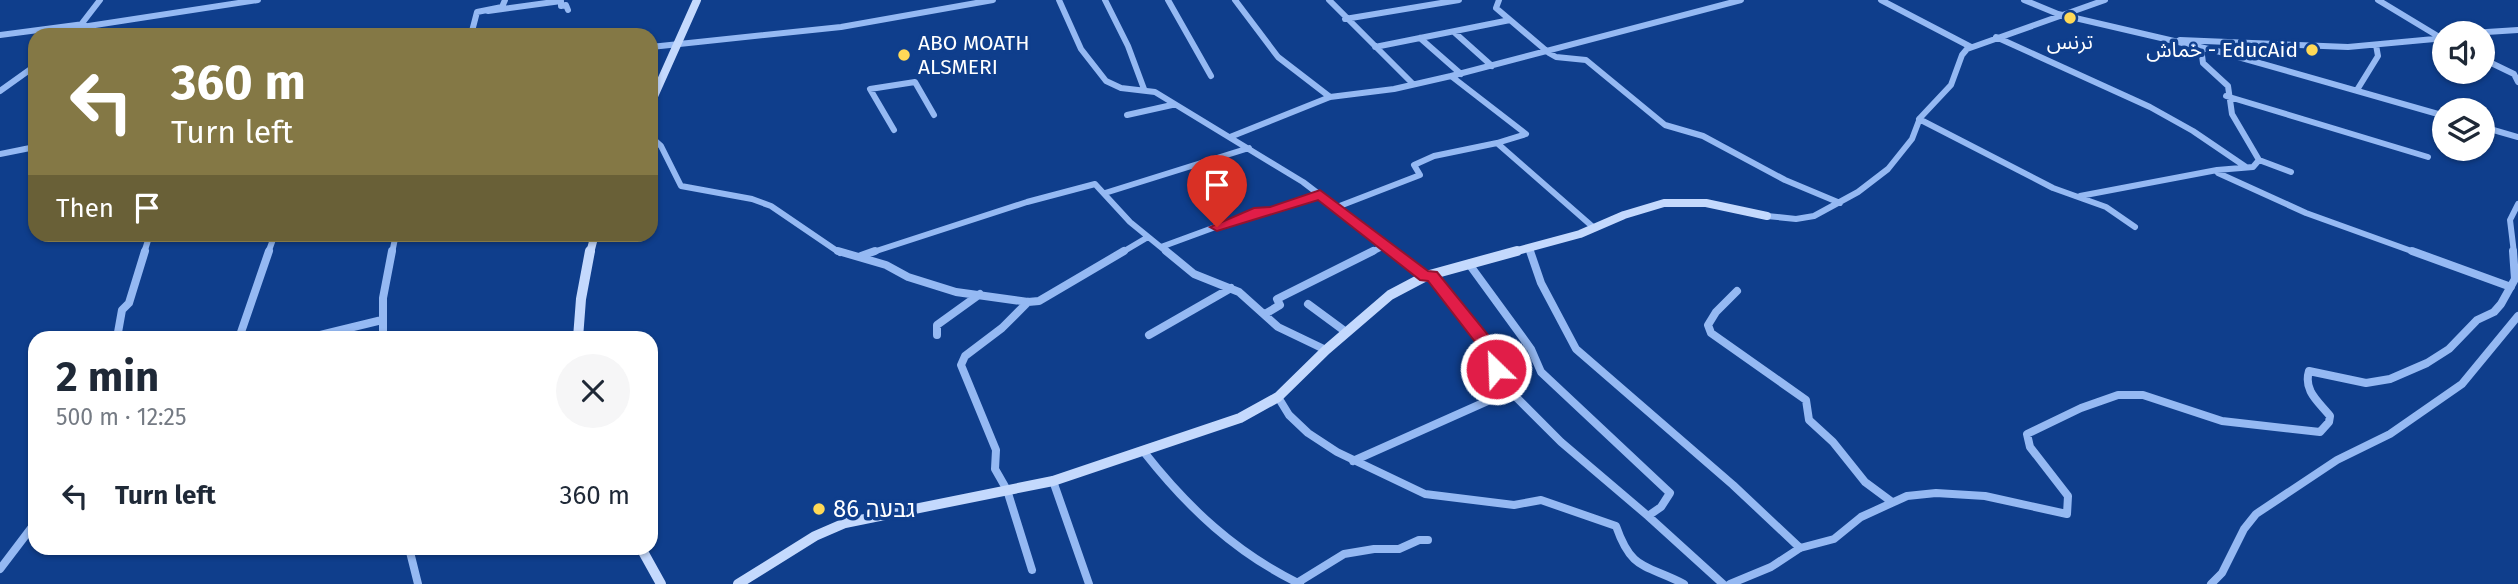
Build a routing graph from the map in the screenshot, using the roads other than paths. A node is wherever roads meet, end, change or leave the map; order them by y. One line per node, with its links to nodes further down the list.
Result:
1 (100, 0): 23 (street)
2 (258, 0): 23 (street)
3 (505, 0): 19 (street)
4 (698, 0): 37 (street)
5 (993, 0): 37 (street)
6 (1059, 0): 53 (street)
7 (1105, 0): 53 (street)
8 (1168, 0): 48 (street)
9 (1235, 0): 57 (street)
10 (1329, 0): 21 (street)
11 (1459, 0): 21 (street)
12 (1499, 0): 22 (street)
13 (1741, 0): 43 (street)
14 (1881, 0): 41 (street)
15 (2024, 0): 20 (street)
16 (2105, 0): 20 (street)
17 (2378, 0): 31 (street)
18 (568, 10): 19 (street)
19 (488, 11): 26 (street)
20 (2065, 16): 33 (street); 35 (street)
21 (1345, 19): 40 (street)
22 (1510, 20): 30 (street); 43 (street)
23 (83, 25): 24 (street); 25 (street)
24 (58, 28)
25 (80, 28)
26 (473, 28)
27 (2518, 30): 28 (street)
28 (2495, 31)
29 (28, 32): 32 (street)
30 (1454, 32): 34 (street); 45 (street)
31 (2432, 32)
32 (0, 35)
33 (1996, 37): 41 (street); 74 (street)
34 (1420, 38): 40 (street); 47 (street)
35 (2161, 40): 38 (street); 42 (street)
36 (2432, 40): 38 (street)
37 (679, 45): 39 (street); 52 (street)
38 (2376, 45): 54 (street)
39 (658, 46)
40 (1375, 47): 51 (street)
41 (1971, 47): 62 (street)
42 (2201, 48): 54 (street); 56 (street)
43 (1549, 52): 45 (street); 80 (street)
44 (2495, 65): 50 (street)
45 (1492, 66): 47 (street)
46 (28, 71): 55 (street)
47 (1461, 74): 49 (street)
48 (1211, 76)
49 (1451, 76): 51 (street); 68 (street)
50 (2518, 82)
51 (1413, 84): 57 (street)
52 (658, 88)
53 (1144, 89): 58 (street)
54 (2357, 90): 59 (street)
55 (0, 91)
56 (2226, 96): 72 (street); 73 (street)
57 (1330, 97): 66 (street)
58 (1172, 105): 61 (street); 66 (street)
59 (2432, 112)
60 (933, 115): 63 (street)
61 (1126, 115)
62 (1919, 119): 79 (street); 80 (street)
63 (894, 130)
64 (2495, 130): 65 (street)
65 (2518, 136)
66 (1230, 137): 70 (street)
67 (658, 143): 94 (street)
68 (1497, 143): 82 (street); 85 (street)
69 (28, 148): 71 (street)
70 (1249, 148): 77 (street); 78 (street)
71 (0, 154)
72 (2428, 157)
73 (2259, 160): 74 (street); 76 (street)
74 (2247, 167): 75 (street)
75 (2217, 170): 79 (street); 97 (street)
76 (2291, 172)
77 (1105, 193): 86 (street); 94 (street)
78 (1320, 194): 82 (street); 92 (street)
79 (2078, 197): 84 (street)
80 (1840, 203): 83 (street)
81 (2518, 204): 97 (street)
82 (1337, 207): 91 (street)
83 (1767, 216): 85 (street)
84 (2135, 227)
85 (1593, 228): 93 (street)
86 (1148, 237): 92 (street); 101 (street)
87 (148, 242): 106 (street)
88 (272, 242): 107 (street)
89 (394, 242): 105 (street)
90 (593, 242): 110 (street)
91 (1386, 245): 96 (street); 103 (street)
92 (1161, 247): 98 (street)
93 (1529, 248): 95 (street); 125 (street)
94 (860, 257): 100 (street)
95 (1469, 264): 96 (street); 122 (street)
96 (1429, 276): 111 (street); 115 (street)
97 (2511, 287): 121 (street)
98 (1231, 288): 103 (street); 113 (street)
99 (1737, 291): 121 (street)
100 (981, 294): 101 (street); 112 (street)
101 (1028, 302): 120 (street)
102 (1308, 304): 111 (street)
103 (1265, 314): 114 (street)
104 (2518, 316): 138 (street)
105 (382, 320): 108 (street); 109 (street)
106 (118, 331)
107 (241, 331)
108 (337, 331)
109 (383, 331)
110 (579, 331)
111 (1346, 332): 114 (street)
112 (937, 335)
113 (1149, 335)
114 (1326, 350): 116 (street)
115 (1510, 391): 118 (street); 122 (street)
116 (1278, 397): 117 (street); 118 (street)
117 (1144, 453): 119 (street); 134 (street)
118 (1353, 461): 135 (street)
119 (1053, 481): 120 (street); 133 (street)
120 (1007, 490): 129 (street); 132 (street)
121 (1892, 502): 125 (street)
122 (1648, 516): 136 (street)
123 (28, 532): 128 (street)
124 (1428, 540): 134 (street)
125 (1800, 548): 137 (street)
126 (411, 555): 130 (street)
127 (645, 555): 131 (street)
128 (0, 569)
129 (1032, 570)
130 (418, 584)
131 (661, 584)
132 (738, 584)
133 (1089, 584)
134 (1299, 584)
135 (1684, 584)
136 (1723, 584)
137 (1730, 584)
138 (2211, 584)

